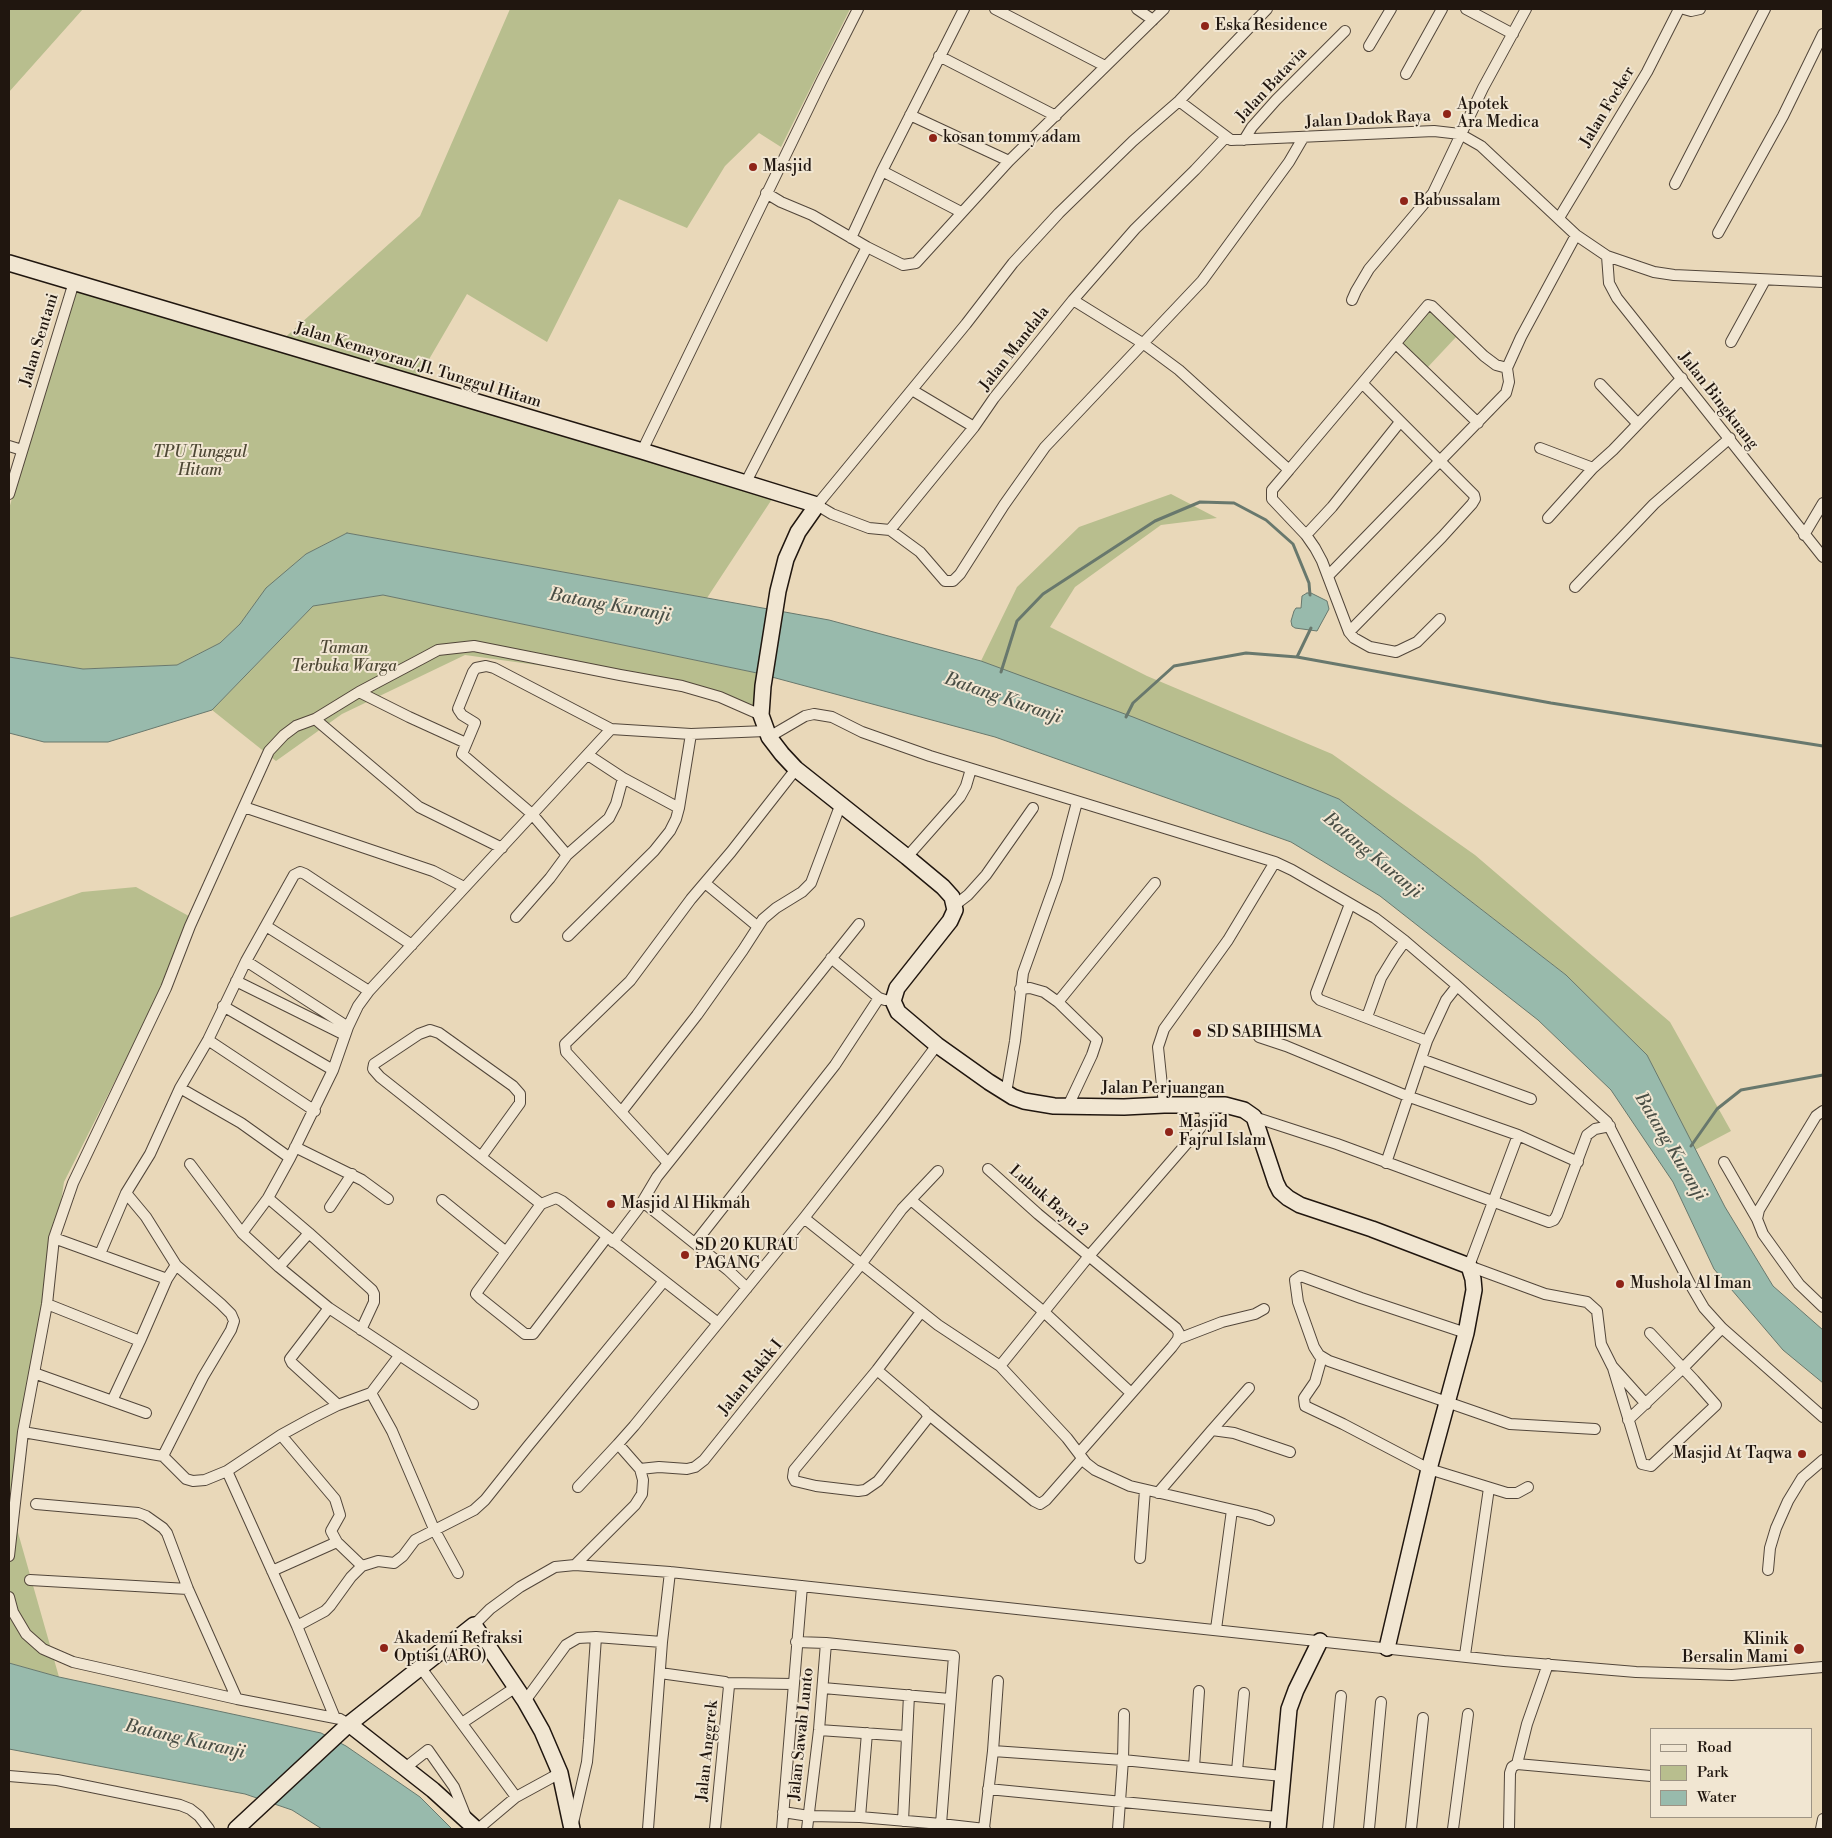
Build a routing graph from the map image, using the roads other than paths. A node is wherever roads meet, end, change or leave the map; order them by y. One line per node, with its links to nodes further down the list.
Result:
1 (858, 9): 33 (street)
2 (964, 9): 20 (street)
3 (995, 9): 21 (street)
4 (1137, 9): 15 (street)
5 (1164, 9): 15 (street)
6 (1267, 9): 23 (street)
7 (1391, 9): 19 (street)
8 (1442, 9): 22 (street)
9 (1466, 9): 17 (street)
10 (1526, 9): 17 (street)
11 (1679, 9): 35 (street, Jalan Focker)
12 (1684, 9): 13 (street)
13 (1700, 9)
14 (1765, 9): 32 (street)
15 (1153, 20): 21 (street)
16 (1345, 30): 29 (street, Jalan Batavia)
17 (1512, 34): 26 (street)
18 (1823, 34): 36 (street)
19 (1369, 46)
20 (939, 56): 24 (street); 25 (street)
21 (1105, 66): 25 (street)
22 (1406, 74)
23 (1179, 101): 27 (street); 54 (street)
24 (910, 115): 30 (street); 31 (street)
25 (1056, 116): 30 (street)
26 (1460, 134): 28 (street, Jalan Dadok Raya); 35 (street, Jalan Dadok Raya); 46 (street)
27 (1226, 138): 29 (street, Jalan Dadok Raya); 45 (street, Jalan Mandala)
28 (1303, 138): 29 (street, Jalan Dadok Raya); 48 (street)
29 (1244, 140)
30 (1009, 162): 34 (street)
31 (882, 171): 34 (street); 38 (street)
32 (1675, 184)
33 (766, 193): 38 (street); 63 (street)
34 (961, 212): 39 (street)
35 (1559, 218): 37 (street, Jalan Dadok Raya)
36 (1718, 233)
37 (1576, 235): 40 (street, Jalan Dadok Raya); 50 (street)
38 (851, 238): 39 (street)
39 (867, 247): 67 (street)
40 (1607, 256): 42 (street, Jalan Dadok Raya); 51 (street, Jalan Bingkuang)
41 (9, 263): 43 (street, Jalan Kemayoran/ Jl. Tunggul Hitam)
42 (1764, 280): 44 (street, Jalan Dadok Raya); 47 (street)
43 (74, 282): 62 (street, Jalan Sentani); 63 (street, Jalan Kemayoran/ Jl. Tunggul Hitam)
44 (1823, 282)
45 (1073, 300): 48 (street); 58 (street, Jalan Mandala)
46 (1352, 300)
47 (1731, 342)
48 (1144, 344): 66 (street); 72 (street)
49 (1396, 344): 50 (street); 52 (street); 56 (street)
50 (1506, 368): 56 (street)
51 (1682, 378): 57 (street); 59 (street, Jalan Bingkuang)
52 (1363, 384): 55 (street); 66 (street)
53 (1600, 384): 57 (street)
54 (912, 390): 58 (street); 70 (street)
55 (1400, 422): 64 (street); 73 (street)
56 (1478, 423): 64 (street)
57 (1638, 424): 65 (street)
58 (974, 427): 72 (street, Jalan Mandala)
59 (1730, 438): 74 (street, Jalan Bingkuang); 77 (street)
60 (9, 446): 62 (street)
61 (1540, 448): 65 (street)
62 (22, 450): 68 (street, Jalan Sentani)
63 (642, 450): 67 (street, Jalan Kemayoran/ Jl. Tunggul Hitam)
64 (1439, 461): 76 (street); 79 (street)
65 (1593, 468): 71 (street)
66 (1289, 470): 73 (street)
67 (746, 482): 70 (street, Jalan Kemayoran/ Jl. Tunggul Hitam)
68 (9, 494)
69 (1823, 503): 74 (street)
70 (817, 505): 72 (street); 81 (street)
71 (1548, 518)
72 (890, 530)
73 (1306, 535): 76 (street)
74 (1804, 535): 75 (street, Jalan Bingkuang)
75 (1823, 558)
76 (1328, 576): 79 (street)
77 (1575, 587)
78 (1440, 619): 79 (street)
79 (1349, 632)
80 (359, 692): 81 (street); 82 (street); 86 (street)
81 (761, 715): 85 (street)
82 (315, 719): 93 (street); 97 (street)
83 (611, 729): 84 (street); 86 (street); 87 (street)
84 (691, 734): 85 (street); 94 (street)
85 (767, 734): 88 (street); 89 (street)
86 (466, 743): 96 (street)
87 (588, 754): 90 (street); 96 (street)
88 (796, 769): 92 (street); 101 (street)
89 (971, 769): 91 (street); 99 (street)
90 (623, 778): 94 (street); 98 (street)
91 (1077, 802): 100 (street); 117 (street)
92 (840, 806): 99 (street); 109 (street)
93 (244, 807): 103 (street); 167 (street)
94 (679, 808): 110 (street)
95 (1033, 808): 105 (street)
96 (532, 814): 97 (street); 98 (street)
97 (502, 848): 103 (street)
98 (567, 855): 106 (street)
99 (907, 857): 105 (street)
100 (1275, 862): 104 (street); 134 (street)
101 (705, 883): 109 (street); 138 (street)
102 (1155, 883): 120 (street)
103 (464, 887): 112 (street)
104 (1350, 904): 111 (street); 122 (street)
105 (955, 906): 119 (street)
106 (516, 917)
107 (859, 924): 113 (street)
108 (266, 926): 112 (street); 114 (street); 118 (street)
109 (757, 926): 138 (street)
110 (568, 936)
111 (1405, 941): 116 (street); 122 (street)
112 (412, 945): 118 (street)
113 (831, 958): 119 (street); 148 (street)
114 (246, 961): 115 (street); 123 (street)
115 (236, 980): 121 (street); 123 (street)
116 (1457, 986): 126 (street); 141 (street)
117 (1020, 989): 120 (street); 131 (street)
118 (369, 991): 123 (street)
119 (886, 1000): 127 (street, Jalan Perjuangan); 169 (street)
120 (1058, 1002): 136 (street)
121 (224, 1006): 125 (street); 129 (street)
122 (1367, 1017): 126 (street)
123 (346, 1031): 129 (street)
124 (1259, 1037): 132 (street)
125 (208, 1040): 130 (street); 137 (street)
126 (1427, 1041): 128 (street)
127 (937, 1045): 131 (street, Jalan Perjuangan); 163 (street)
128 (1421, 1059): 132 (street); 133 (street)
129 (334, 1070): 137 (street)
130 (180, 1088): 145 (street); 154 (street)
131 (1006, 1093): 136 (street, Jalan Perjuangan)
132 (1407, 1096): 142 (street); 149 (street)
133 (1531, 1099)
134 (1164, 1105): 135 (street, Jalan Perjuangan); 136 (street, Jalan Perjuangan)
135 (1203, 1105): 140 (street, Jalan Perjuangan); 172 (street)
136 (1068, 1106)
137 (314, 1111): 143 (street)
138 (622, 1111): 148 (street)
139 (1823, 1111): 164 (street)
140 (1254, 1117): 149 (street); 175 (street)
141 (1610, 1126): 146 (street); 187 (street)
142 (1518, 1135): 146 (street); 159 (street)
143 (296, 1147): 145 (street); 153 (street)
144 (481, 1157): 144 (street); 161 (street)
145 (290, 1158): 155 (street)
146 (1578, 1162): 159 (street)
147 (1724, 1162): 164 (street)
148 (668, 1163): 160 (street)
149 (1386, 1163): 159 (street)
150 (190, 1164): 165 (street)
151 (988, 1169): 172 (street, Lubuk Bayu 2)
152 (938, 1170): 158 (street)
153 (352, 1174): 156 (street); 162 (street)
154 (126, 1193): 171 (street); 174 (street)
155 (268, 1198): 165 (street); 166 (street)
156 (388, 1199)
157 (442, 1200): 170 (street)
158 (911, 1200): 173 (street, Jalan Rakik I); 185 (street)
159 (1494, 1201): 175 (street)
160 (643, 1202): 168 (street); 169 (street)
161 (541, 1204): 168 (street); 170 (street)
162 (330, 1207)
163 (804, 1218): 173 (street); 179 (street)
164 (1757, 1219): 181 (street)
165 (242, 1233): 176 (street)
166 (309, 1233): 176 (street); 188 (street)
167 (54, 1238): 171 (street); 180 (street)
168 (610, 1239): 170 (street); 178 (street)
169 (695, 1243): 179 (street)
170 (506, 1252)
171 (100, 1254): 177 (street)
172 (1088, 1256): 185 (street); 191 (street, Lubuk Bayu 2)
173 (862, 1262): 184 (street); 221 (street, Jalan Rakik I)
174 (176, 1265): 177 (street); 218 (street)
175 (1469, 1266): 189 (street); 196 (street)
176 (279, 1267): 182 (street)
177 (167, 1279): 192 (street)
178 (664, 1281): 186 (street); 232 (street)
179 (747, 1288): 186 (street)
180 (47, 1304): 192 (street); 199 (street)
181 (1823, 1307)
182 (329, 1308): 188 (street); 207 (street)
183 (1264, 1309): 191 (street)
184 (922, 1312): 195 (street); 198 (street)
185 (1044, 1312): 195 (street); 202 (street)
186 (718, 1323): 216 (street)
187 (1722, 1328): 197 (street); 210 (street)
188 (361, 1330): 193 (street)
189 (1466, 1333): 194 (street); 204 (street)
190 (1650, 1333): 197 (street)
191 (1178, 1338): 202 (street)
192 (140, 1341): 203 (street)
193 (399, 1356): 201 (street); 205 (street)
194 (1322, 1357): 204 (street); 222 (street)
195 (1000, 1366): 219 (street)
196 (1612, 1366): 206 (street); 211 (street)
197 (1683, 1368): 206 (street); 211 (street)
198 (877, 1370): 209 (street); 209 (street)
199 (34, 1373): 203 (street); 214 (street)
200 (1249, 1388): 213 (street)
201 (371, 1393): 207 (street); 232 (street)
202 (1131, 1393): 219 (street)
203 (112, 1401): 208 (street)
204 (1447, 1401): 212 (street); 222 (street)
205 (473, 1404)
206 (1646, 1404): 211 (street)
207 (338, 1405): 215 (street)
208 (146, 1413)
209 (928, 1414): 219 (street)
210 (1823, 1417)
211 (1628, 1420)
212 (1595, 1429)
213 (1212, 1430): 217 (street); 228 (street)
214 (23, 1432): 218 (street); 234 (street)
215 (281, 1435): 223 (street); 233 (street)
216 (618, 1444): 221 (street); 225 (street)
217 (1290, 1452)
218 (163, 1456): 223 (street)
219 (1081, 1456): 227 (street)
220 (1823, 1460): 238 (street)
221 (640, 1469): 236 (street)
222 (1429, 1469): 226 (street); 254 (street)
223 (228, 1471): 239 (street)
224 (1528, 1487): 226 (street)
225 (578, 1488)
226 (1488, 1488): 255 (street)
227 (1145, 1490): 228 (street); 235 (street)
228 (1158, 1493): 230 (street)
229 (36, 1504): 244 (street)
230 (1232, 1510): 231 (street); 248 (street)
231 (1270, 1520)
232 (434, 1529): 237 (street); 240 (street)
233 (337, 1542): 237 (street); 239 (street)
234 (9, 1556)
235 (1140, 1558)
236 (575, 1565): 241 (street); 246 (street)
237 (362, 1566): 247 (street)
238 (1768, 1570)
239 (272, 1572): 247 (street)
240 (458, 1572)
241 (670, 1572): 243 (street); 251 (street)
242 (30, 1580): 244 (street)
243 (802, 1586): 248 (street); 252 (street)
244 (188, 1589): 269 (street)
245 (9, 1597): 269 (street)
246 (474, 1625): 258 (street); 263 (street)
247 (296, 1626): 275 (street)
248 (1216, 1629): 250 (street)
249 (596, 1637): 251 (street); 271 (street); 305 (street)
250 (1320, 1641): 254 (street); 290 (street)
251 (662, 1642): 259 (street)
252 (796, 1642): 253 (street); 262 (street)
253 (826, 1643): 264 (street, Jalan Sawah Lunto); 270 (street)
254 (1387, 1648): 255 (street)
255 (1465, 1655): 256 (street)
256 (1548, 1664): 257 (street); 284 (street)
257 (1823, 1667)
258 (421, 1668): 277 (street); 278 (street)
259 (660, 1673): 261 (street, Jalan Anggrek); 306 (street)
260 (998, 1681): 282 (street)
261 (727, 1683): 262 (street); 307 (street, Jalan Anggrek)
262 (793, 1684): 295 (street)
263 (516, 1687): 271 (street); 277 (street)
264 (823, 1688): 267 (street); 279 (street, Jalan Sawah Lunto)
265 (1199, 1690): 285 (street)
266 (1244, 1693): 287 (street)
267 (909, 1695): 270 (street); 281 (street)
268 (1342, 1696): 312 (street)
269 (237, 1699): 275 (street)
270 (950, 1699): 301 (street)
271 (525, 1701): 288 (street)
272 (1381, 1702): 313 (street)
273 (1124, 1714): 283 (street)
274 (1468, 1714): 315 (street)
275 (335, 1718): 278 (street)
276 (1423, 1718): 314 (street)
277 (462, 1723): 293 (street)
278 (345, 1729): 286 (street); 304 (street)
279 (819, 1730): 280 (street); 296 (street, Jalan Sawah Lunto)
280 (867, 1733): 281 (street); 297 (street)
281 (906, 1736): 299 (street)
282 (993, 1751): 283 (street); 292 (street)
283 (1123, 1760): 285 (street); 294 (street)
284 (1517, 1764): 291 (street); 316 (street)
285 (1194, 1767): 287 (street)
286 (404, 1768): 302 (street); 302 (street)
287 (1237, 1770): 290 (street)
288 (560, 1773): 293 (street); 305 (street)
289 (9, 1776): 303 (street)
290 (1282, 1776): 300 (street)
291 (1650, 1776)
292 (988, 1789): 294 (street); 310 (street)
293 (516, 1797): 302 (street)
294 (1121, 1801): 300 (street); 311 (street)
295 (783, 1812): 296 (street); 308 (street)
296 (809, 1816): 297 (street); 309 (street, Jalan Sawah Lunto)
297 (860, 1817): 299 (street)
298 (1823, 1818): 317 (street)
299 (903, 1821): 301 (street)
300 (1278, 1823)
301 (941, 1824): 310 (street)
302 (474, 1826)
303 (209, 1829)
304 (236, 1829)
305 (572, 1829)
306 (648, 1829)
307 (715, 1829)
308 (782, 1829)
309 (807, 1829)
310 (984, 1829)
311 (1118, 1829)
312 (1328, 1829)
313 (1369, 1829)
314 (1411, 1829)
315 (1454, 1829)
316 (1508, 1829)
317 (1821, 1829)

